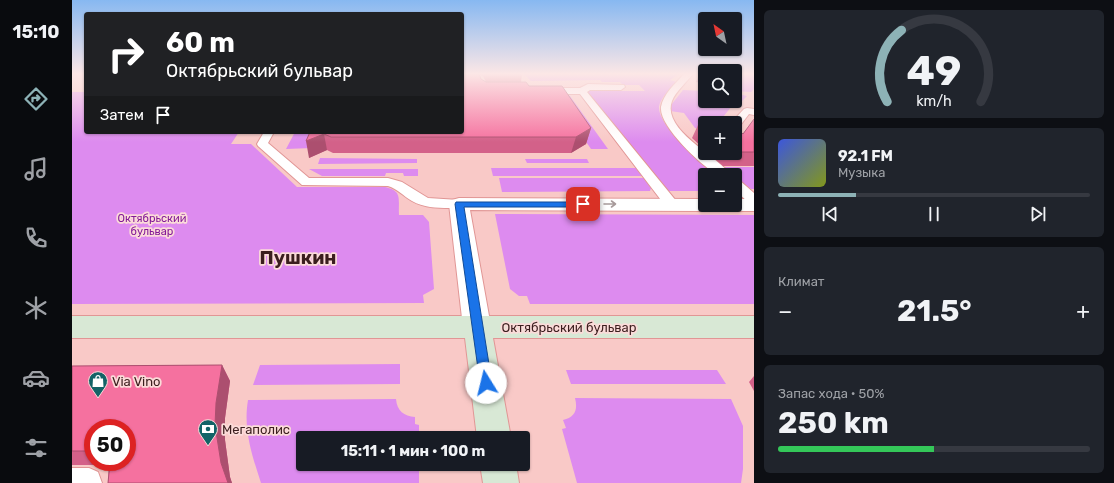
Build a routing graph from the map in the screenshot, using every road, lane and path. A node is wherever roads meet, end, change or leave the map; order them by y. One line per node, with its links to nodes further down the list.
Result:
1 (586, 97): 12 (lane)
2 (671, 97): 6 (lane)
3 (754, 112): 4 (lane)
4 (742, 116)
5 (268, 134): 11 (lane)
6 (679, 134): 7 (lane); 8 (lane)
7 (692, 134)
8 (717, 168)
9 (742, 189): 10 (lane)
10 (754, 200)
11 (459, 204): 12 (street, one-way to 12); 17 (street)
12 (672, 205): 13 (street)
13 (698, 205)
14 (742, 205): 15 (street)
15 (754, 205)
16 (72, 327): 17 (main road, Октябрьский бульвар)
17 (477, 327): 18 (main road, Октябрьский бульвар); 19 (main road)
18 (754, 327)
19 (493, 431)
20 (499, 471): 23 (main road)
21 (72, 481): 22 (lane)
22 (89, 483)
23 (501, 483)

